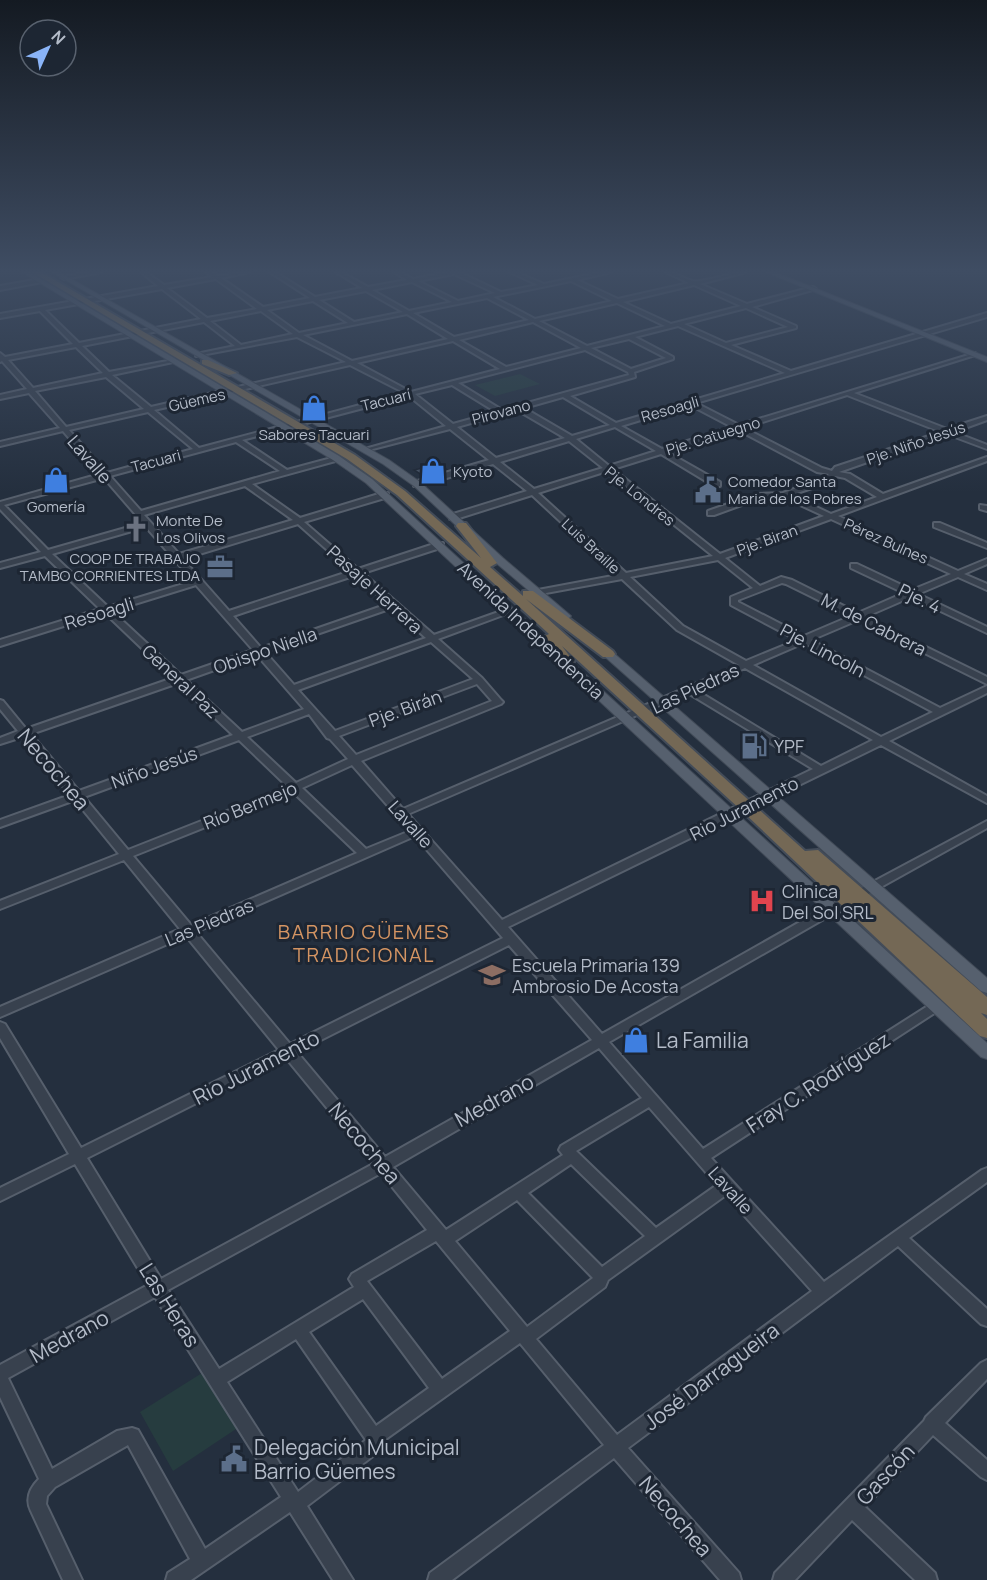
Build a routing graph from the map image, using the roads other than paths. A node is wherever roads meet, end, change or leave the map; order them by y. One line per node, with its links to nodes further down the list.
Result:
1 (75, 346): 20 (street)
2 (80, 346): 27 (street)
3 (162, 346): 19 (highway, Avenida Independencia)
4 (176, 346): 17 (main road, Avenida Independencia)
5 (246, 346): 15 (street)
6 (318, 346): 22 (street, Luis Braille)
7 (425, 346): 22 (street, Güemes)
8 (465, 346): 23 (street)
9 (584, 346): 16 (street)
10 (597, 346): 16 (street, Tacuarí)
11 (649, 346): 24 (street, Pirovano)
12 (726, 346): 26 (street)
13 (882, 346): 26 (street, Resoagli)
14 (948, 346): 18 (main road)
15 (240, 347): 17 (street)
16 (588, 348): 23 (street, Tacuarí); 24 (street)
17 (198, 355): 25 (main road, Avenida Independencia)
18 (970, 355): 21 (main road); 33 (street, Pje. Catuegno)
19 (176, 356): 25 (highway); 27 (street); 28 (highway); 32 (highway, Avenida Independencia)
20 (1, 358): 31 (street, Lavalle)
21 (987, 362)
22 (351, 363): 30 (street, Güemes); 34 (street, Luis Braille)
23 (505, 369): 29 (street, Tacuarí)
24 (632, 372): 35 (street, Pirovano)
25 (232, 373): 30 (main road, Avenida Independencia)
26 (790, 373): 37 (street, Resoagli)
27 (107, 374): 31 (street); 39 (street)
28 (208, 382): 32 (main road, Avenida Independencia)
29 (453, 383): 34 (street, Tacuarí); 40 (street)
30 (255, 386): 32 (street, Güemes); 42 (main road, Avenida Independencia)
31 (29, 390): 36 (street); 46 (street, Lavalle)
32 (235, 391): 39 (street, Güemes); 42 (highway, Avenida Independencia)
33 (847, 393): 45 (street, Pje. Catuegno); 47 (street)
34 (411, 394): 42 (street, Tacuarí); 44 (street, Luis Braille)
35 (564, 395): 38 (street, Pirovano); 43 (street)
36 (0, 397)
37 (691, 403): 43 (street, Resoagli); 45 (street)
38 (518, 408): 40 (street, Pirovano); 48 (street, Pje. Londres)
39 (148, 411): 46 (street, Güemes); 52 (street)
40 (500, 412): 44 (street, Pirovano)
41 (987, 418): 47 (street, Pje. Niño Jesús)
42 (297, 423): 49 (street, Tacuari); 53 (main road, Avenida Independencia); 55 (main road, Avenida Independencia); 83 (highway, Avenida Independencia); 93 (highway, Avenida Independencia)
43 (616, 425): 48 (street, Resoagli); 54 (street)
44 (453, 426): 53 (street, Pirovano); 57 (street, Luis Braille)
45 (739, 427): 54 (street, Pje. Catuegno); 60 (street)
46 (64, 429): 50 (street, Güemes); 61 (street, Lavalle)
47 (947, 432): 51 (street); 60 (street, Pje. Niño Jesús)
48 (570, 438): 57 (street, Resoagli); 58 (street, Pje. Londres)
49 (237, 440): 52 (street, Tacuari); 59 (street)
50 (0, 444)
51 (987, 447)
52 (198, 450): 61 (street, Tacuari)
53 (367, 450): 63 (main road, Avenida Independencia)
54 (663, 451): 58 (street, Pje. Catuegno); 64 (street)
55 (336, 458): 59 (street); 66 (main road, Avenida Independencia)
56 (987, 459): 68 (street, Pje. Biran)
57 (496, 461): 63 (street, Resoagli); 65 (street, Luis Braille)
58 (606, 469): 65 (street, Pje. Catuegno); 81 (street, Pje. Londres)
59 (286, 472): 62 (street)
60 (833, 472): 67 (street, Pje. Niño Jesús); 68 (street)
61 (104, 475): 69 (street, Tacuari); 71 (street, Lavalle)
62 (246, 483): 71 (street); 73 (street, Pasaje Herrera)
63 (417, 484): 74 (main road, Avenida Independencia)
64 (717, 484)
65 (533, 492): 74 (street, Pje. Catuegno); 88 (street, Luis Braille)
66 (385, 495): 73 (street); 77 (main road, Avenida Independencia)
67 (784, 495): 70 (street, Pje. Niño Jesús); 72 (street, Pérez Bulnes)
68 (884, 498): 72 (street, Pje. Biran)
69 (0, 505): 79 (street, General Paz)
70 (711, 513)
71 (138, 514): 75 (street, Lavalle)
72 (832, 517): 81 (street, Pje. Biran); 87 (street, Pérez Bulnes)
73 (299, 521): 80 (street); 86 (street, Pasaje Herrera)
74 (458, 521): 83 (highway); 93 (main road, Avenida Independencia)
75 (146, 525): 79 (street); 80 (street, Lavalle)
76 (937, 525): 78 (street)
77 (440, 545): 86 (street); 93 (main road, Avenida Independencia)
78 (987, 546)
79 (46, 553): 84 (street); 95 (street, General Paz)
80 (176, 558): 89 (street, Lavalle)
81 (717, 558): 88 (street, Pje. Biran); 91 (street, Pje. Londres)
82 (987, 561): 87 (street, Las Piedras)
83 (491, 563): 93 (highway, Avenida Independencia)
84 (0, 566)
85 (854, 566): 92 (street, Pje. 4)
86 (355, 573): 94 (street, Pasaje Herrera); 96 (street)
87 (958, 573): 90 (street, Pérez Bulnes); 92 (street, Las Piedras)
88 (624, 577): 93 (street, Pje. Biran); 105 (street, Luis Braille)
89 (197, 582): 95 (street, Resoagli); 96 (street, Lavalle)
90 (987, 587)
91 (759, 589): 97 (street, M. de Cabrera); 100 (street, Pje. Lincoln)
92 (911, 594): 97 (street, Las Piedras); 98 (street, Pje. 4)
93 (524, 599): 99 (street); 103 (highway); 104 (highway); 114 (highway, Avenida Independencia)
94 (393, 605): 99 (street, Pasaje Herrera); 102 (street, Obispo Niella)
95 (106, 611): 101 (street, Resoagli); 106 (street, General Paz)
96 (226, 615): 102 (street, Lavalle)
97 (858, 617): 100 (street, Las Piedras); 108 (street, M. de Cabrera)
98 (987, 630)
99 (431, 639): 107 (street, Pasaje Herrera); 110 (street)
100 (804, 640): 105 (street, Las Piedras); 116 (street, Pje. Lincoln)
101 (0, 643)
102 (258, 652): 106 (street, Obispo Niella); 110 (street, Lavalle)
103 (609, 654): 114 (main road, Avenida Independencia)
104 (567, 662): 114 (main road, Avenida Independencia)
105 (747, 664): 111 (street, Las Piedras); 120 (street, Luis Braille)
106 (180, 680): 117 (street, Obispo Niella); 118 (street, General Paz)
107 (479, 680): 112 (street, Pasaje Herrera); 119 (street, Pje. Birán)
108 (987, 681)
109 (987, 689): 116 (street, Rio Juramento)
110 (291, 690): 115 (street, Lavalle)
111 (689, 690): 114 (street, Las Piedras); 123 (street)
112 (498, 702): 122 (street, Río Bermejo)
113 (0, 703): 117 (street, Necochea)
114 (645, 710): 127 (highway, Avenida Independencia); 128 (street, Las Piedras); 129 (main road, Avenida Independencia)
115 (309, 711): 118 (street, Niño Jesús); 119 (street, Lavalle)
116 (939, 711): 120 (street, Rio Juramento)
117 (24, 732): 121 (street, Obispo Niella); 125 (street, Necochea)
118 (239, 735): 124 (street, General Paz); 125 (street, Niño Jesús)
119 (331, 736): 122 (street, Lavalle)
120 (882, 739): 123 (street, Rio Juramento); 126 (street, Luis Braille)
121 (0, 741)
122 (354, 760): 124 (street, Río Bermejo); 128 (street, Lavalle)
123 (820, 769): 127 (street, Rio Juramento)
124 (294, 788): 133 (street, General Paz); 134 (street, Río Bermejo)
125 (77, 795): 130 (street, Niño Jesús); 134 (street, Necochea)
126 (987, 800)
127 (758, 802): 129 (street, Rio Juramento); 135 (highway, Avenida Independencia)
128 (402, 813): 132 (street, Lavalle)
129 (730, 816): 135 (main road, Avenida Independencia); 137 (street, Rio Juramento)
130 (0, 824)
131 (987, 824): 135 (street, Medrano)
132 (418, 831): 133 (street, Las Piedras); 137 (street, Lavalle)
133 (365, 854): 138 (street, Las Piedras)
134 (126, 855): 136 (street, Río Bermejo); 138 (street, Necochea)
135 (853, 898): 140 (main road, Avenida Independencia); 141 (main road, Avenida Independencia); 142 (highway, Avenida Independencia); 145 (highway, Avenida Independencia); 146 (street, Medrano)
136 (0, 905)
137 (500, 926): 139 (street, Lavalle)
138 (190, 930): 143 (street, Las Piedras); 147 (street, Necochea)
139 (512, 939): 146 (street, Lavalle); 147 (street, Rio Juramento)
140 (987, 987)
141 (935, 1006): 148 (main road, Avenida Independencia); 152 (street, Fray C. Rodríguez)
142 (987, 1008)
143 (0, 1012)
144 (0, 1027): 150 (street, Las Heras)
145 (987, 1031)
146 (602, 1040): 149 (street, Lavalle); 153 (street, Medrano)
147 (289, 1051): 150 (street, Rio Juramento); 153 (street, Necochea)
148 (987, 1053)
149 (651, 1100): 151 (street); 152 (street, Lavalle)
150 (80, 1155): 157 (street, Rio Juramento); 162 (street, Las Heras)
151 (573, 1156): 156 (street); 159 (street)
152 (702, 1157): 155 (street, Lavalle)
153 (383, 1165): 158 (street, Necochea); 162 (street, Medrano)
154 (987, 1174): 160 (street, José Darragueira)
155 (727, 1186): 159 (street); 164 (street, Lavalle)
156 (518, 1192): 158 (street); 161 (street)
157 (0, 1195)
158 (442, 1235): 163 (street); 167 (street, Necochea)
159 (654, 1236): 161 (street)
160 (898, 1238): 164 (street, José Darragueira); 165 (street)
161 (600, 1276): 167 (street)
162 (158, 1288): 169 (street, Medrano); 171 (street, Las Heras)
163 (365, 1289): 166 (street); 172 (street)
164 (824, 1292): 175 (street, José Darragueira)
165 (987, 1319)
166 (299, 1330): 171 (street); 174 (street)
167 (524, 1334): 172 (street); 175 (street, Necochea)
168 (987, 1368): 173 (street, Gascón)
169 (0, 1374)
170 (0, 1379): 177 (street)
171 (216, 1380): 178 (street, Las Heras)
172 (440, 1389): 174 (street)
173 (932, 1423): 176 (street); 179 (street, Gascón)
174 (375, 1437): 178 (street)
175 (616, 1447): 184 (street, José Darragueira); 185 (street, Necochea)
176 (987, 1472)
177 (50, 1481): 180 (street); 181 (street)
178 (295, 1502): 180 (street); 183 (street, Las Heras)
179 (854, 1508): 186 (street, Gascón); 187 (street)
180 (202, 1562): 182 (street)
181 (73, 1580)
182 (175, 1580)
183 (344, 1580)
184 (437, 1580)
185 (732, 1580)
186 (782, 1580)
187 (928, 1580)

